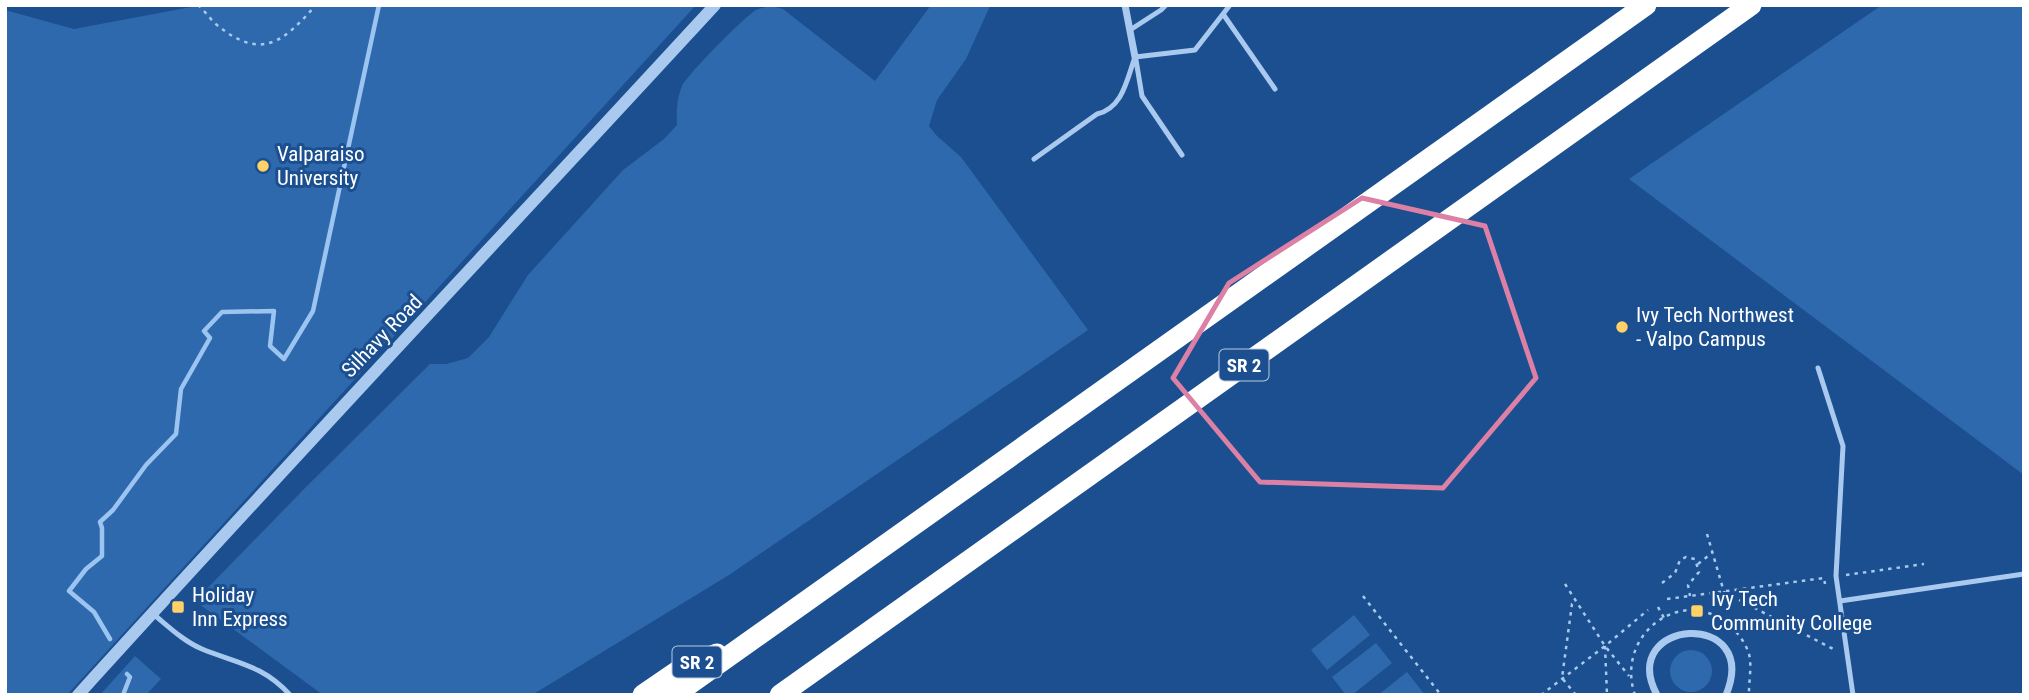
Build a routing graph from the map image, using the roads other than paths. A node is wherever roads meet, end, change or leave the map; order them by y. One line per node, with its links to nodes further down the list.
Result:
1 (715, 5): 18 (street, Silhavy Road)
2 (1125, 5): 9 (street)
3 (1166, 5): 9 (lane)
4 (1230, 5): 8 (lane)
5 (1646, 5): 19 (highway, SR 2)
6 (1752, 5): 10 (highway)
7 (1765, 5): 10 (highway, SR 2)
8 (1223, 14): 11 (lane); 12 (lane)
9 (1130, 30): 11 (street)
10 (1709, 36): 24 (highway, SR 2)
11 (1135, 57): 13 (lane); 14 (lane)
12 (1275, 89)
13 (1182, 155)
14 (1034, 159)
15 (1818, 368): 17 (lane)
16 (2024, 574): 17 (lane)
17 (1840, 601): 27 (lane)
18 (152, 613): 20 (street, Silhavy Road); 21 (lane)
19 (754, 638): 22 (highway, SR 2); 23 (highway)
20 (78, 695)
21 (289, 695)
22 (643, 695)
23 (674, 695)
24 (780, 695)
25 (1657, 695): 26 (street)
26 (1726, 695)
27 (1853, 695)

